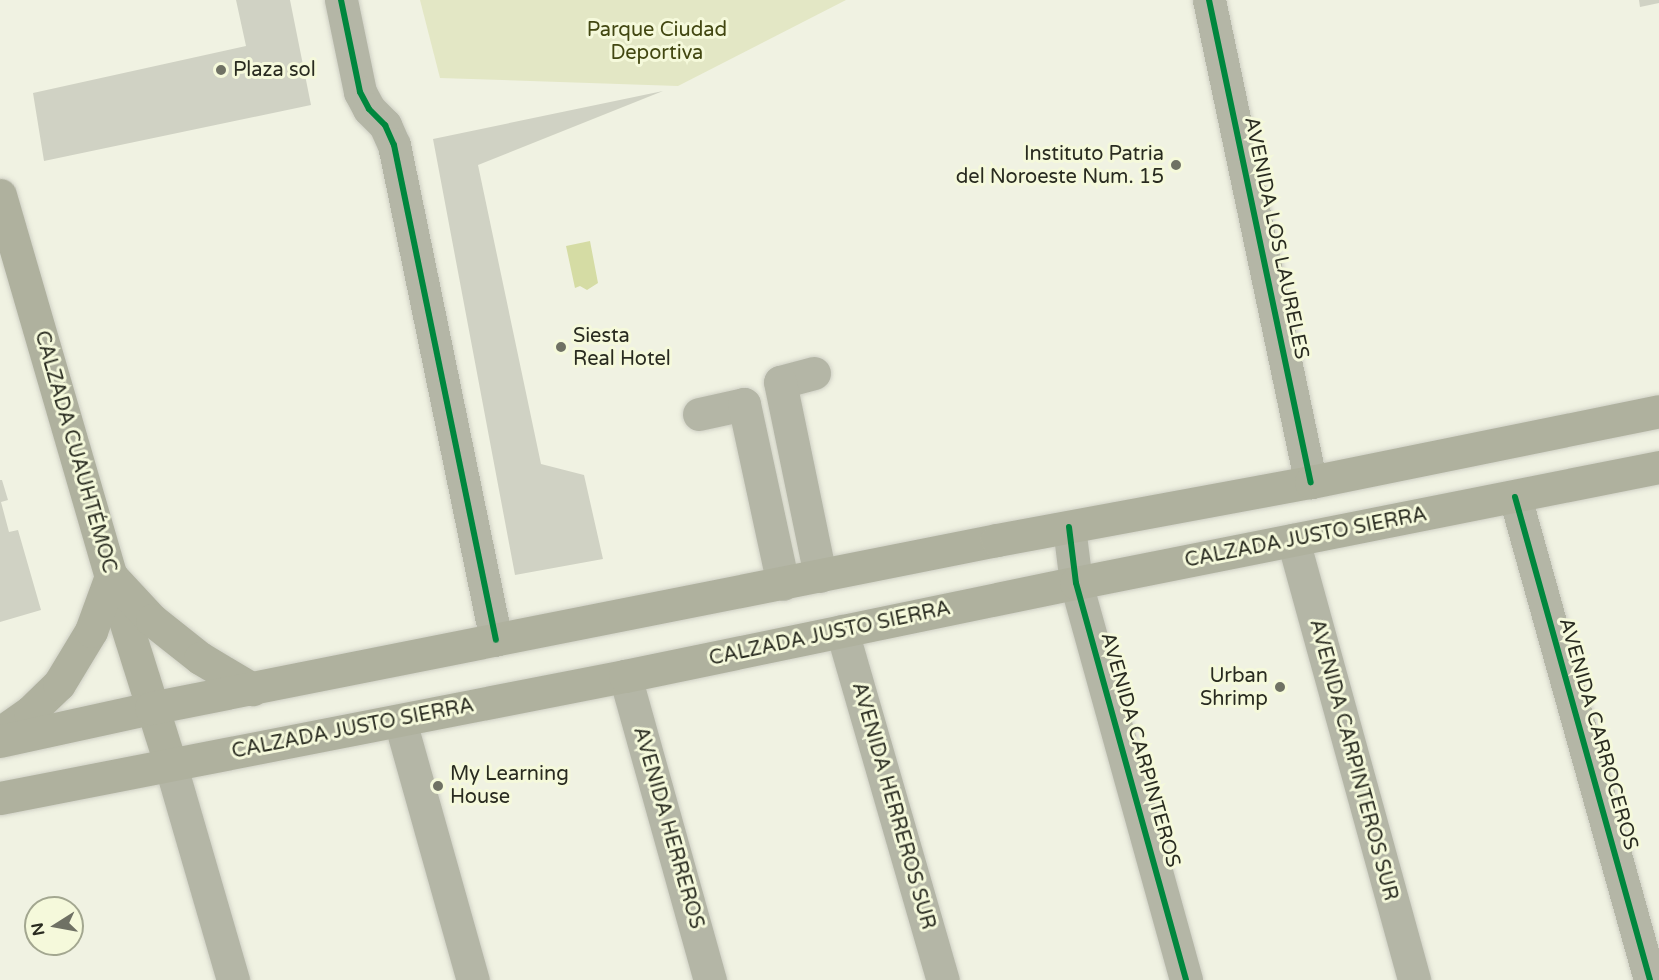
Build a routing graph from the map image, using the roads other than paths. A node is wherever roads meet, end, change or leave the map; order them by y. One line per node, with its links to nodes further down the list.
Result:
1 (341, 0): 17 (street)
2 (1209, 0): 8 (street, AVENIDA LOS LAURELES)
3 (0, 195): 12 (main road, CALZADA CUAUHTÉMOC)
4 (814, 373): 13 (street)
5 (1659, 411): 8 (main road)
6 (699, 414): 15 (street)
7 (1659, 467): 9 (main road, CALZADA JUSTO SIERRA)
8 (1311, 482): 10 (main road)
9 (1515, 497): 11 (main road, CALZADA JUSTO SIERRA); 32 (street, AVENIDA CARROCEROS)
10 (1069, 527): 13 (main road); 14 (street, AVENIDA CARPINTEROS)
11 (1293, 540): 14 (main road, CALZADA JUSTO SIERRA); 31 (street, AVENIDA CARPINTEROS SUR)
12 (111, 576): 19 (main road); 20 (main road, CALZADA CUAUHTÉMOC); 22 (main road)
13 (820, 576): 15 (main road)
14 (1076, 583): 16 (main road, CALZADA JUSTO SIERRA); 30 (street, AVENIDA CARPINTEROS)
15 (783, 584): 17 (main road)
16 (842, 632): 18 (main road, CALZADA JUSTO SIERRA); 29 (street, AVENIDA HERREROS SUR)
17 (496, 640): 19 (main road)
18 (625, 676): 21 (main road, CALZADA JUSTO SIERRA); 28 (street, AVENIDA HERREROS)
19 (252, 689): 20 (main road)
20 (151, 708): 23 (main road); 24 (main road, CALZADA CUAUHTÉMOC)
21 (400, 721): 24 (main road, CALZADA JUSTO SIERRA); 27 (street)
22 (0, 734)
23 (0, 741)
24 (170, 763): 25 (main road, CALZADA JUSTO SIERRA); 26 (street)
25 (0, 798)
26 (233, 980)
27 (473, 980)
28 (710, 980)
29 (943, 980)
30 (1186, 980)
31 (1414, 980)
32 (1650, 980)

